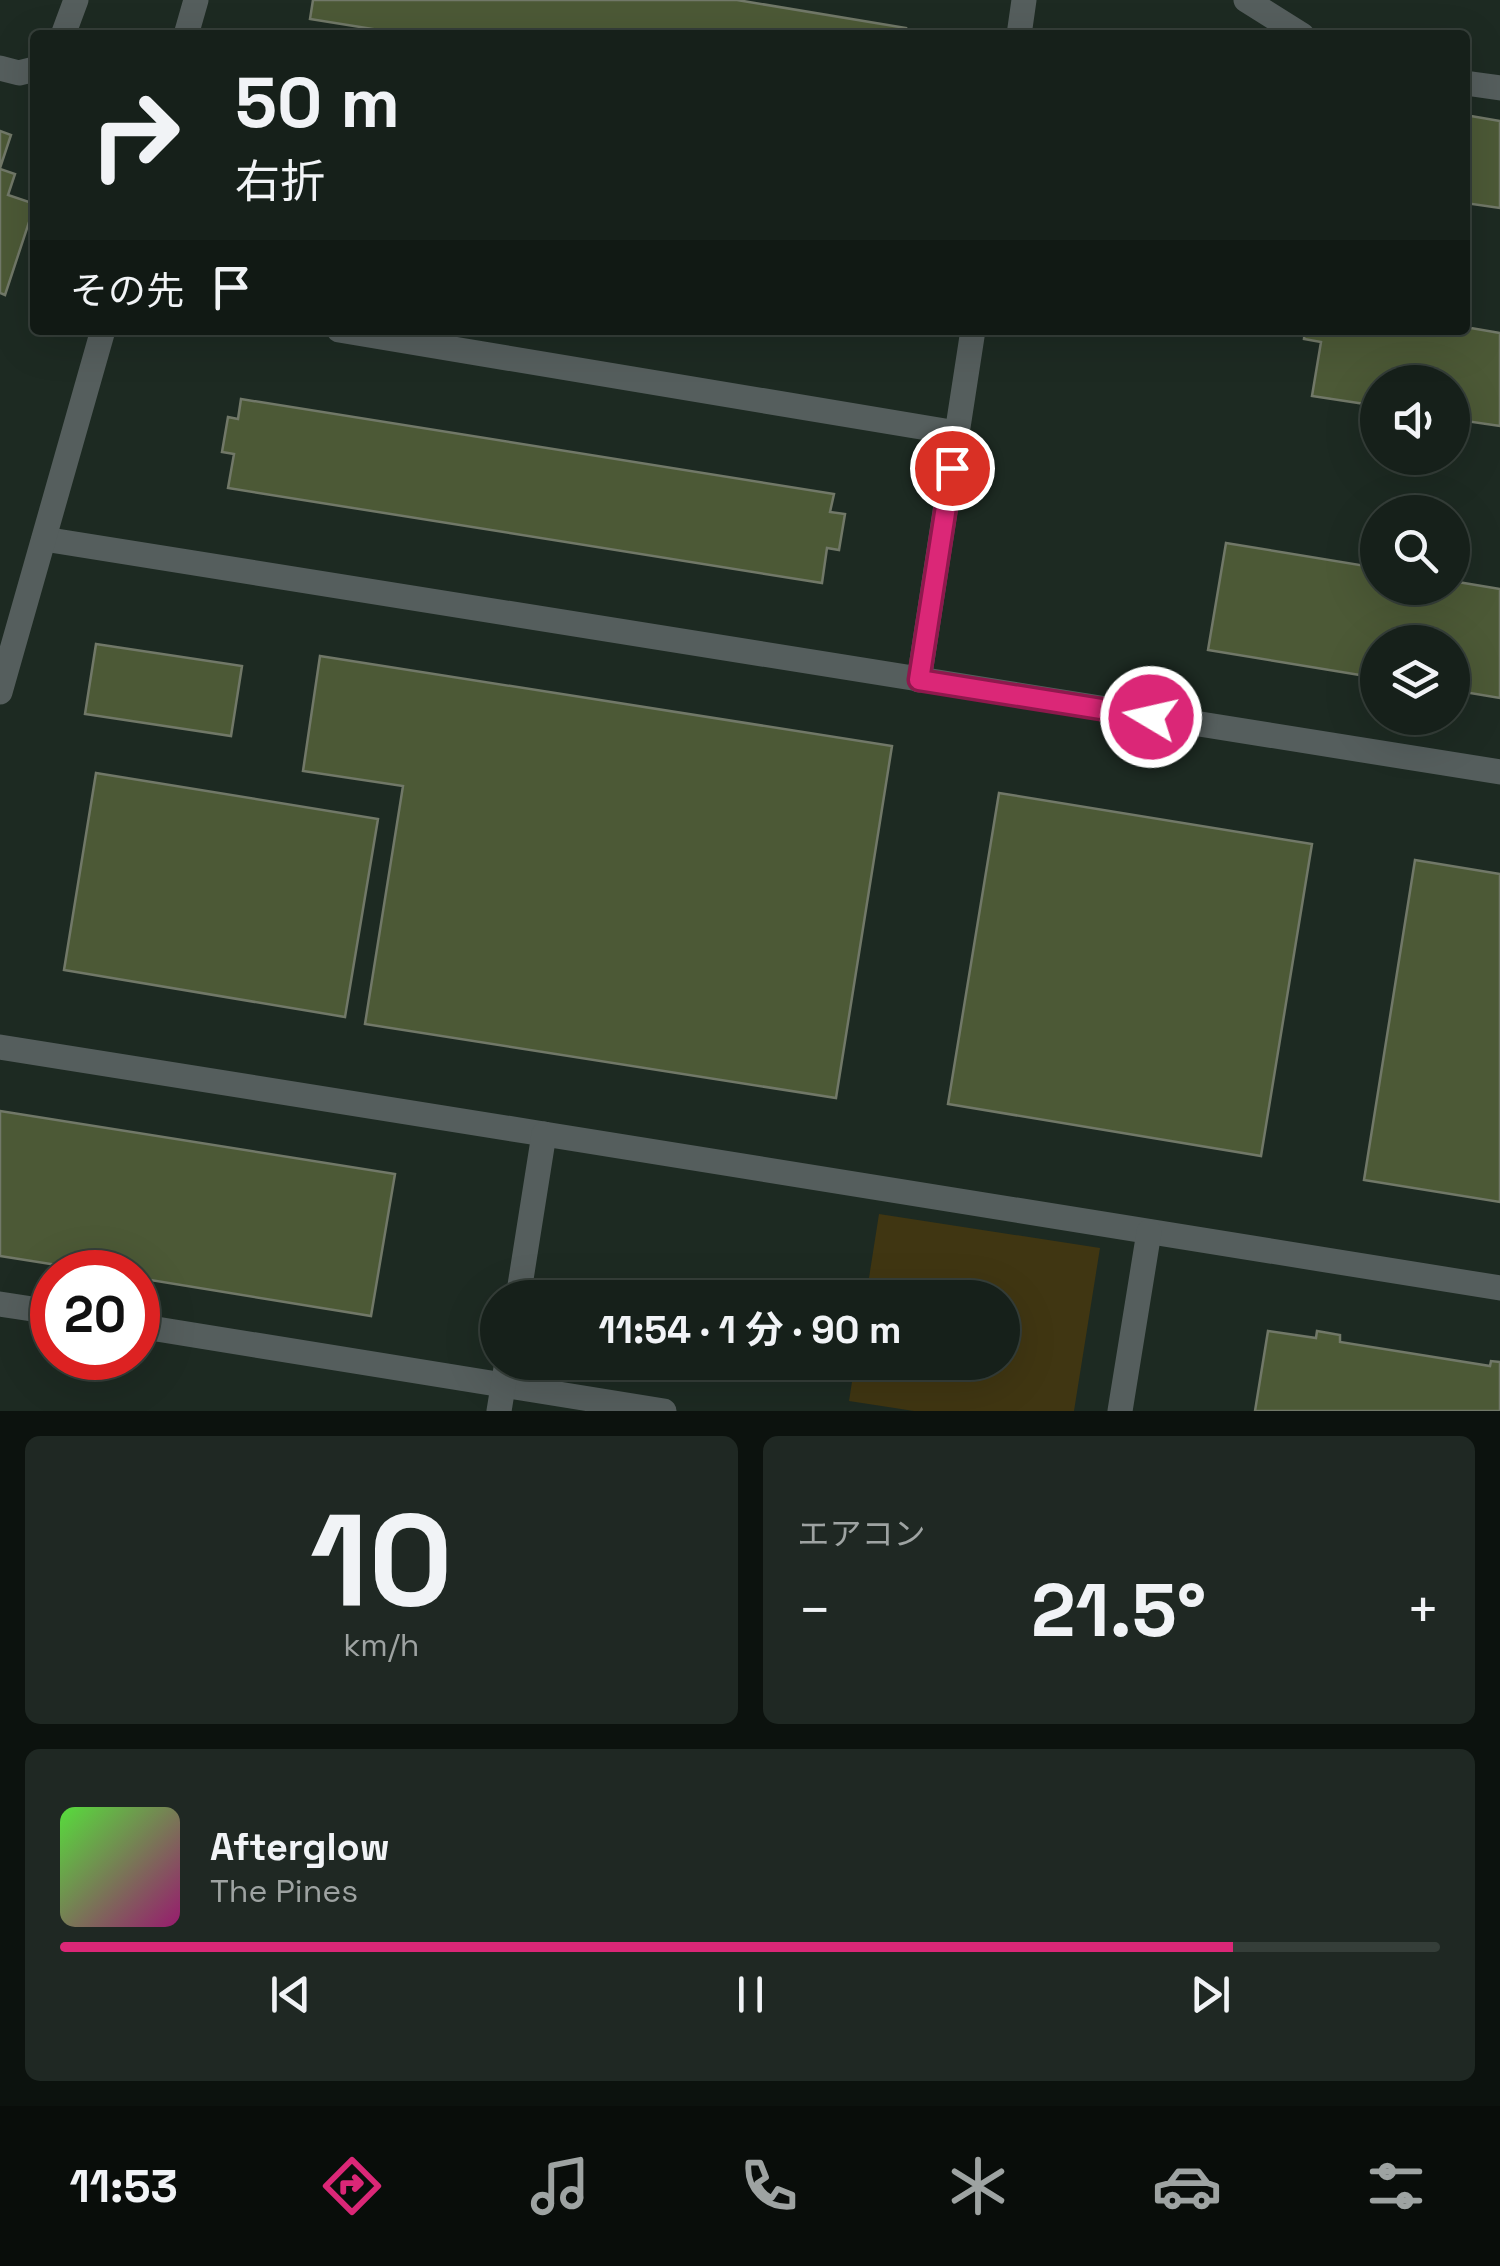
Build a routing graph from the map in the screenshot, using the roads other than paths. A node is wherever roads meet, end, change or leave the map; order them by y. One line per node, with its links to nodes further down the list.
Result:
1 (76, 0): 5 (lane)
2 (1024, 0): 7 (lane)
3 (1246, 0): 8 (lane)
4 (187, 3): 6 (lane)
5 (65, 30)
6 (186, 30)
7 (1020, 30)
8 (1294, 30)
9 (0, 68): 10 (lane)
10 (30, 70)
11 (1470, 83): 12 (lane)
12 (1500, 88)
13 (102, 335): 17 (lane)
14 (369, 335): 16 (lane)
15 (972, 335): 16 (lane)
16 (957, 432): 18 (lane)
17 (44, 540): 18 (lane); 19 (lane)
18 (919, 680): 20 (lane)
19 (0, 692)
20 (1500, 772)
21 (0, 1047): 22 (lane)
22 (544, 1134): 23 (lane); 24 (lane)
23 (1148, 1232): 25 (lane); 31 (lane)
24 (521, 1280)
25 (1500, 1288)
26 (0, 1304): 27 (lane)
27 (30, 1309)
28 (160, 1330): 29 (lane)
29 (503, 1386): 30 (lane)
30 (664, 1411)
31 (1120, 1411)

